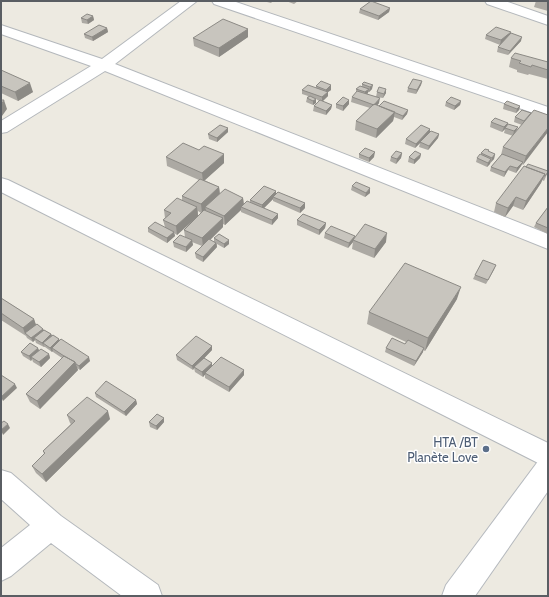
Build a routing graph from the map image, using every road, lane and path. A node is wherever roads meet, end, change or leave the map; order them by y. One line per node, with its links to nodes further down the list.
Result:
1 (190, 1): 6 (street)
2 (219, 1): 7 (street)
3 (492, 1): 4 (street)
4 (548, 21)
5 (1, 29): 6 (street)
6 (104, 65): 8 (street); 10 (street)
7 (548, 113)
8 (1, 128)
9 (1, 184): 11 (street)
10 (548, 242)
11 (548, 456)
12 (548, 469): 17 (street)
13 (1, 482): 14 (street)
14 (51, 526): 15 (street); 16 (street)
15 (1, 566)
16 (147, 596)
17 (457, 596)

